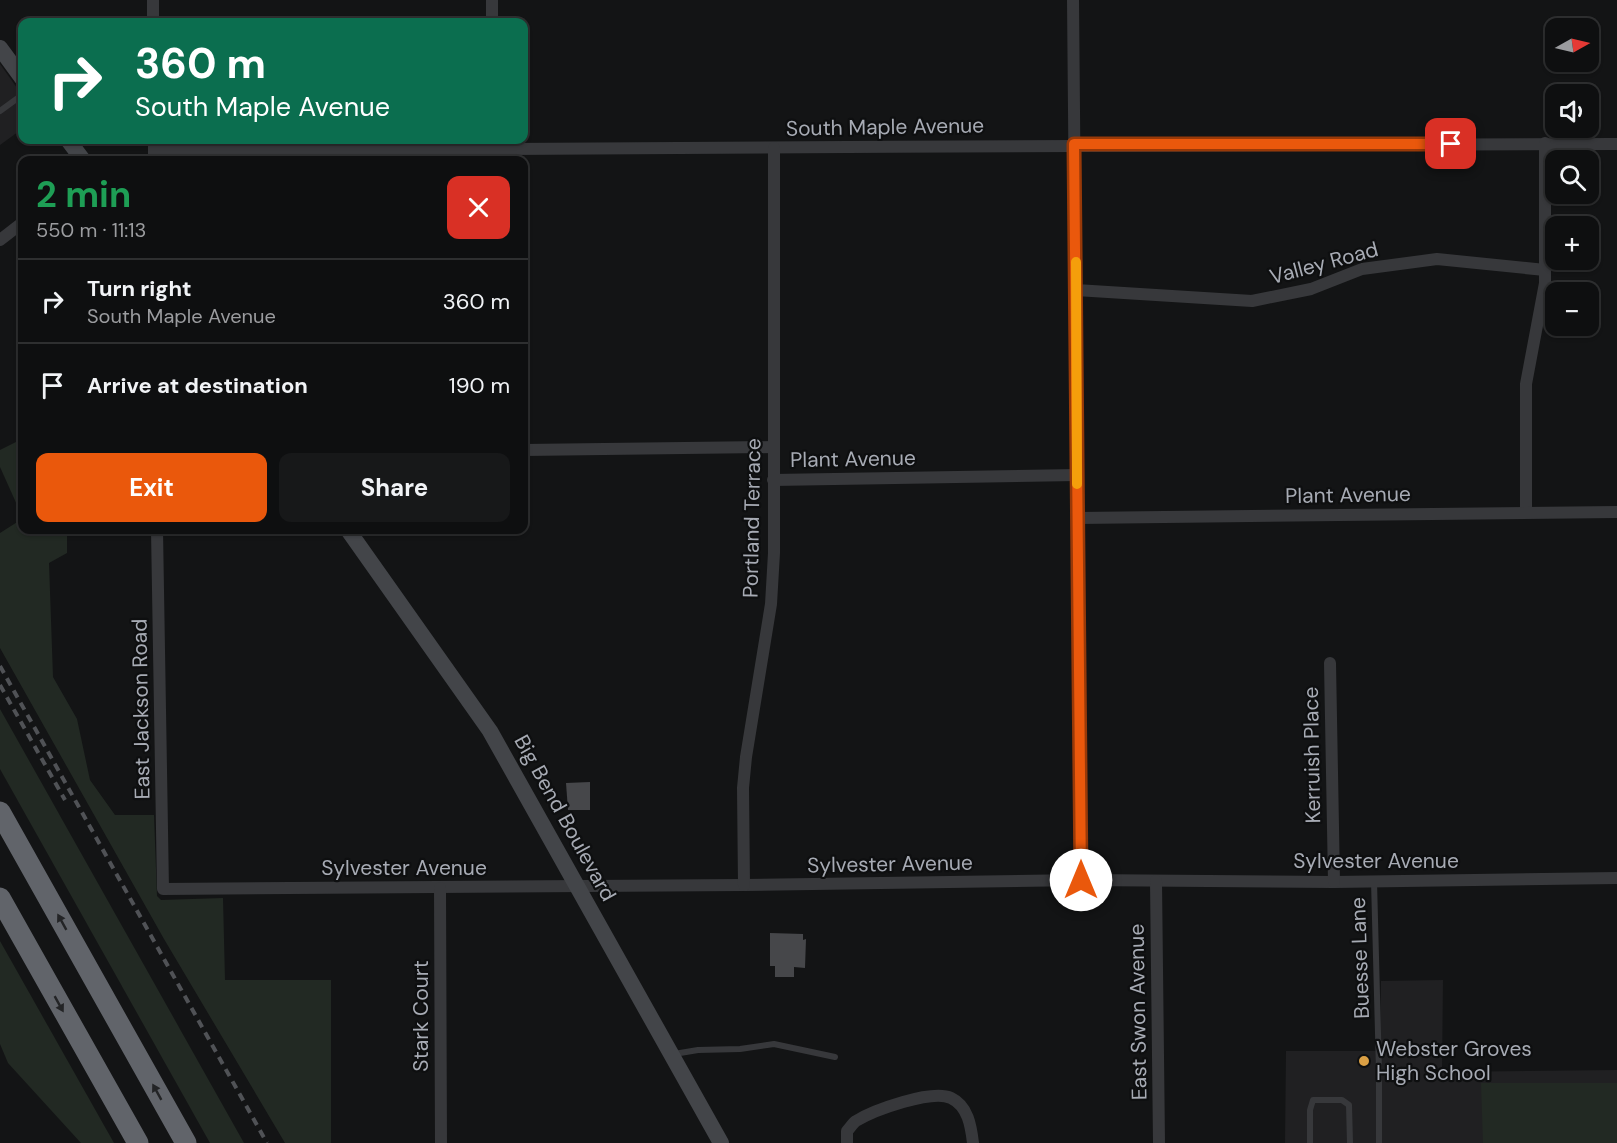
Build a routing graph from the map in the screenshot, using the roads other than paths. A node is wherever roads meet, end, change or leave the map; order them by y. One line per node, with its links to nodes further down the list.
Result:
1 (153, 0): 4 (street)
2 (492, 0): 5 (street)
3 (1073, 0): 10 (street)
4 (153, 18)
5 (492, 18)
6 (0, 48): 7 (main road)
7 (18, 73)
8 (18, 97): 9 (lane)
9 (1, 108)
10 (1074, 144): 11 (street, South Maple Avenue); 14 (street, South Maple Avenue); 20 (street)
11 (1545, 144): 12 (street, South Maple Avenue); 16 (street)
12 (1617, 144)
13 (494, 145): 14 (street, South Maple Avenue); 15 (street, South Maple Avenue)
14 (774, 148): 21 (street, Portland Terrace)
15 (154, 150)
16 (1545, 216)
17 (18, 226): 18 (street)
18 (0, 240)
19 (1545, 270): 20 (street, Valley Road); 25 (street)
20 (1076, 290): 23 (street)
21 (773, 447): 22 (street, Plant Avenue); 24 (street, Portland Terrace)
22 (528, 450)
23 (1077, 475): 24 (street, Plant Avenue); 27 (street)
24 (773, 480): 37 (street, Portland Terrace)
25 (1526, 512): 26 (street, Plant Avenue); 27 (street, Plant Avenue)
26 (1617, 513)
27 (1078, 518): 33 (street)
28 (157, 534): 40 (street, East Jackson Road)
29 (351, 534): 38 (main road, Big Bend Boulevard)
30 (1330, 663): 36 (street, Kerruish Place)
31 (0, 812): 45 (highway, one-way to 31)
32 (1617, 878): 35 (street, Sylvester Avenue)
33 (1081, 880): 34 (street, Sylvester Avenue); 37 (street, Sylvester Avenue)
34 (1156, 881): 36 (street, Sylvester Avenue); 50 (street, East Swon Avenue)
35 (1374, 881): 36 (street, Sylvester Avenue); 53 (lane, Buesse Lane)
36 (1334, 882)
37 (744, 885): 38 (street, Sylvester Avenue)
38 (578, 886): 39 (street, Sylvester Avenue); 42 (main road, Big Bend Boulevard)
39 (440, 888): 40 (street, Sylvester Avenue); 46 (street, Stark Court)
40 (163, 889)
41 (0, 898): 44 (highway, one-way to 44)
42 (670, 1054): 43 (lane); 47 (main road, Big Bend Boulevard)
43 (834, 1057)
44 (138, 1143)
45 (186, 1143)
46 (441, 1143)
47 (722, 1143)
48 (847, 1143): 49 (street)
49 (973, 1143)
50 (1159, 1143)
51 (1310, 1143): 52 (lane)
52 (1350, 1143)
53 (1378, 1143)

